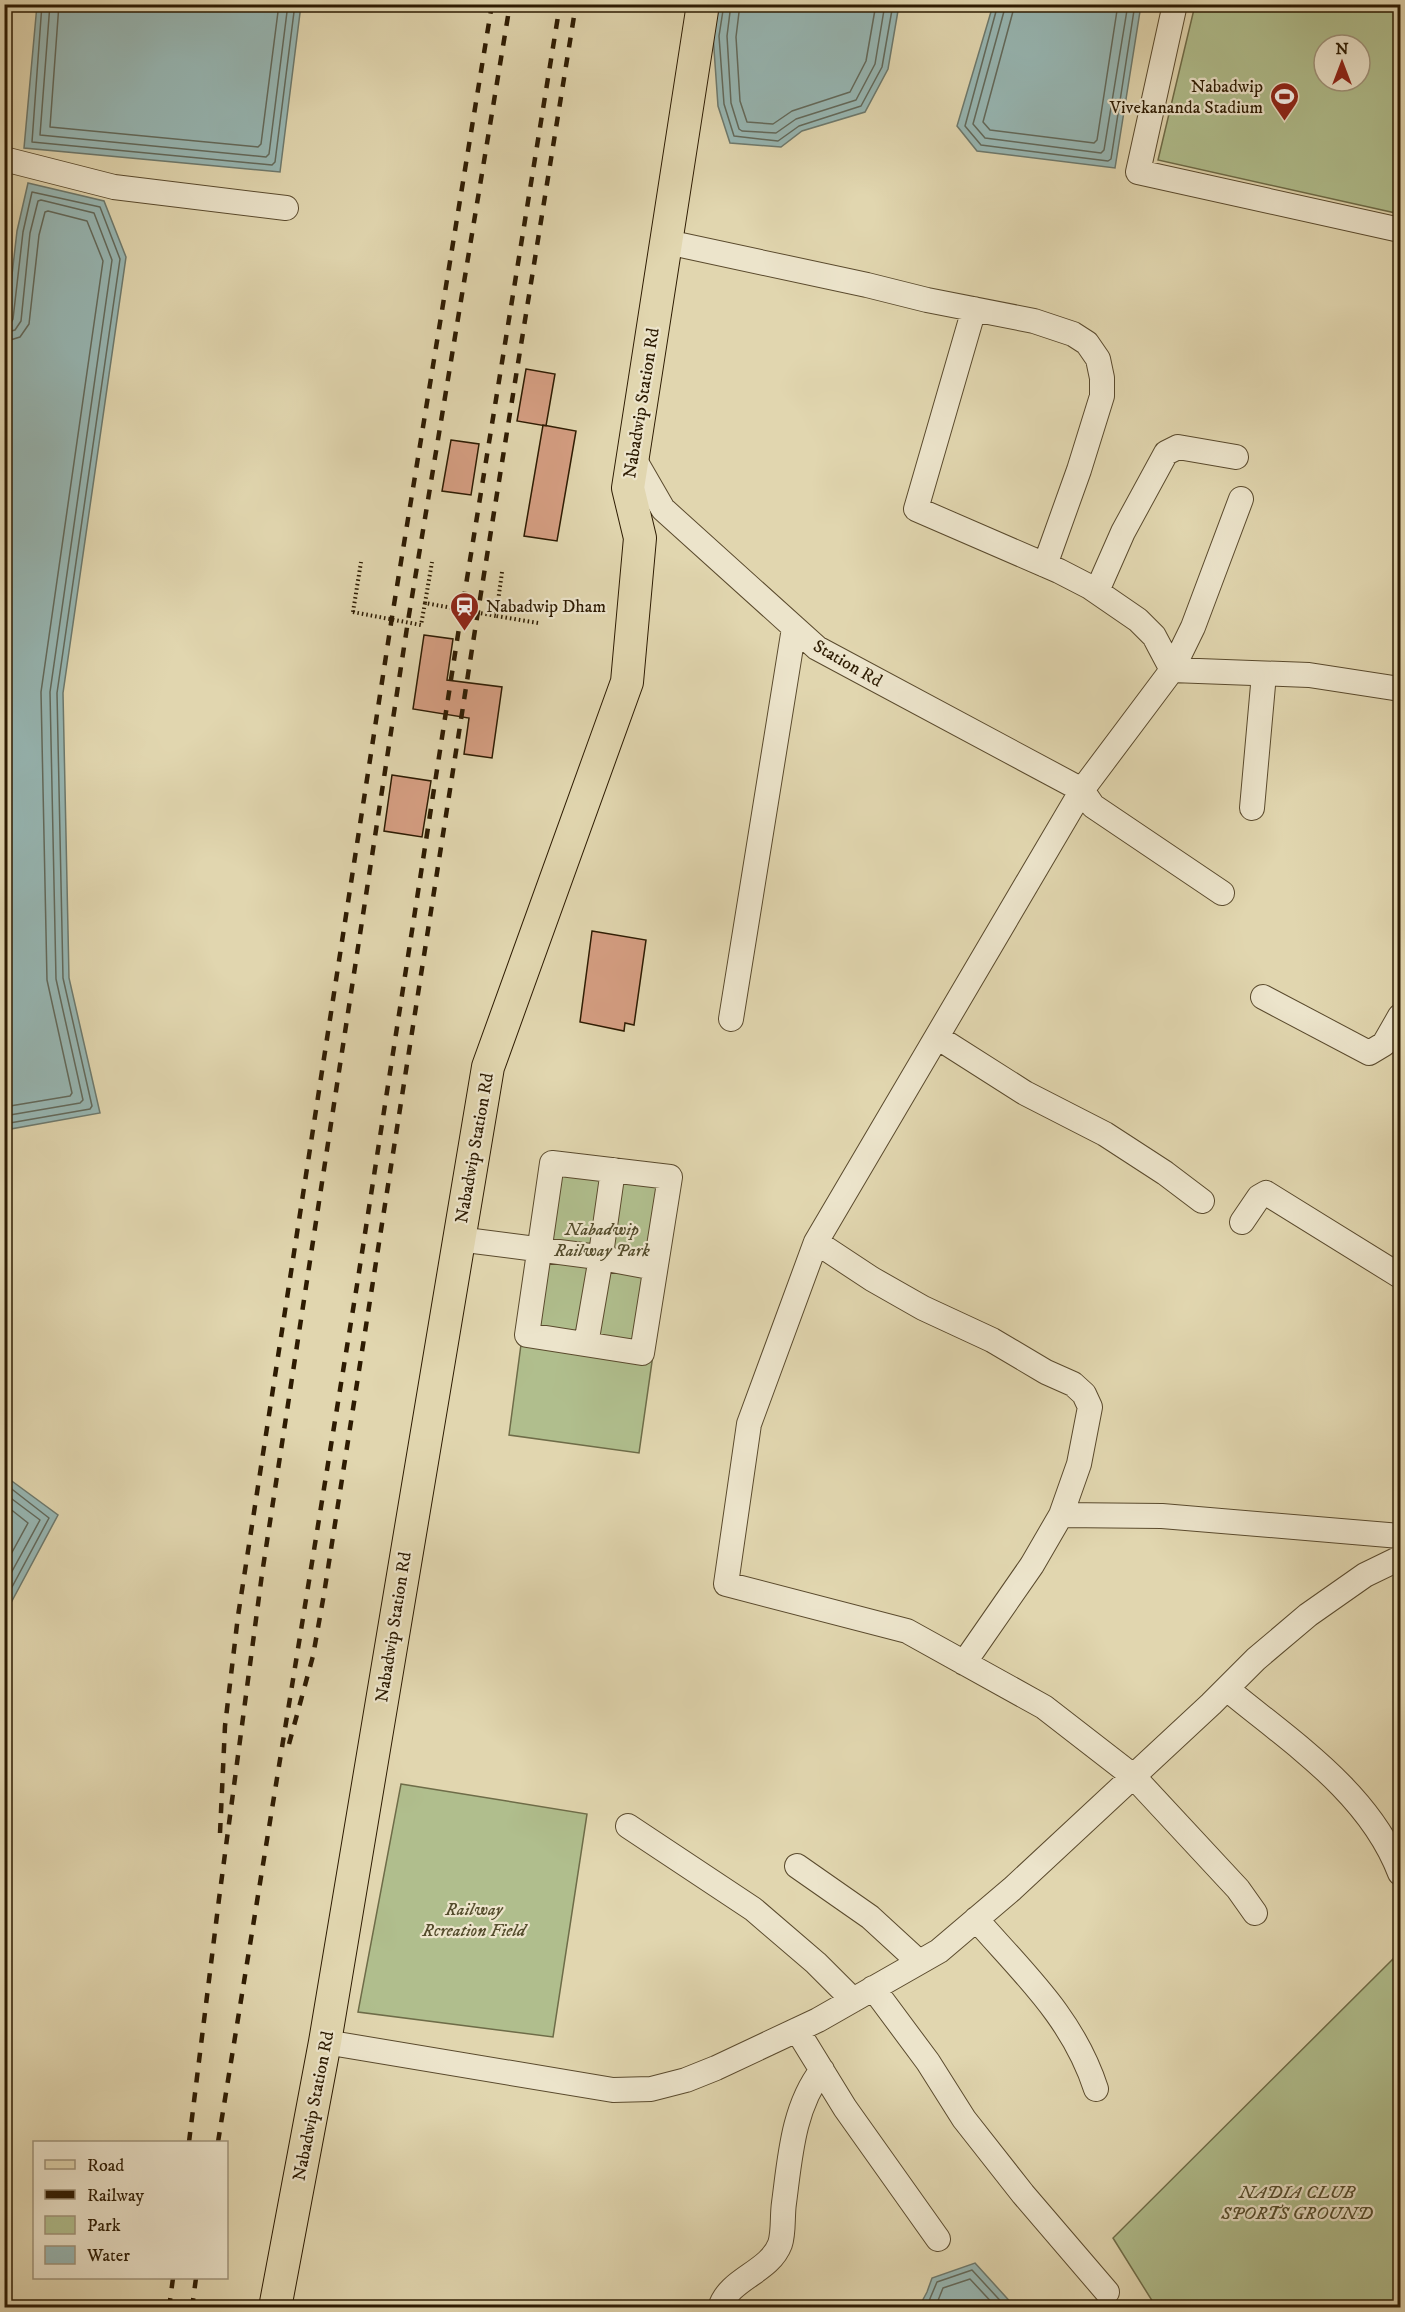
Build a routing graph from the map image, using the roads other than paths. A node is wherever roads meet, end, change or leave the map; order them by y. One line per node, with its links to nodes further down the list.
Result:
1 (703, 4): 6 (main road, Nabadwip Station Rd)
2 (1175, 4): 5 (street)
3 (4, 159): 4 (street)
4 (286, 208)
5 (1401, 230)
6 (667, 242): 7 (street); 8 (main road, Nabadwip Station Rd)
7 (974, 309): 11 (street); 11 (street)
8 (633, 457): 13 (street, Station Rd); 27 (main road, Nabadwip Station Rd)
9 (1236, 457): 12 (street)
10 (1241, 499): 14 (street)
11 (1045, 565): 12 (street)
12 (1097, 591): 14 (street)
13 (794, 628): 17 (street, Station Rd); 22 (street)
14 (1172, 670): 15 (street); 17 (street)
15 (1264, 674): 16 (street); 18 (street)
16 (1401, 689)
17 (1082, 790): 19 (street, Station Rd); 23 (street)
18 (1252, 808)
19 (1222, 893)
20 (1263, 997): 21 (street)
21 (1401, 1016)
22 (732, 1019)
23 (937, 1037): 25 (street); 28 (street)
24 (613, 1170): 29 (street); 30 (street); 31 (street)
25 (1202, 1201)
26 (1242, 1222): 32 (street)
27 (458, 1239): 29 (street); 49 (main road, Nabadwip Station Rd)
28 (816, 1242): 34 (street); 37 (street)
29 (540, 1251): 30 (street); 33 (street)
30 (601, 1258): 31 (street); 33 (street)
31 (655, 1268): 33 (street)
32 (1401, 1276)
33 (586, 1344)
34 (1061, 1515): 35 (street); 37 (street)
35 (1401, 1536)
36 (1401, 1558): 38 (street)
37 (964, 1663): 39 (street)
38 (1227, 1689): 39 (street); 42 (street)
39 (1133, 1776): 43 (street); 44 (street)
40 (628, 1826): 47 (street)
41 (797, 1866): 45 (street)
42 (1401, 1873)
43 (1255, 1913)
44 (976, 1919): 45 (street); 51 (street)
45 (919, 1962): 46 (street)
46 (873, 1988): 47 (street); 53 (street)
47 (852, 2000): 48 (street)
48 (797, 2030): 49 (street); 50 (street)
49 (325, 2042): 54 (main road, Nabadwip Station Rd)
50 (822, 2070): 52 (street); 55 (street)
51 (1096, 2089)
52 (938, 2239)
53 (1107, 2292)
54 (275, 2307)
55 (720, 2307)

